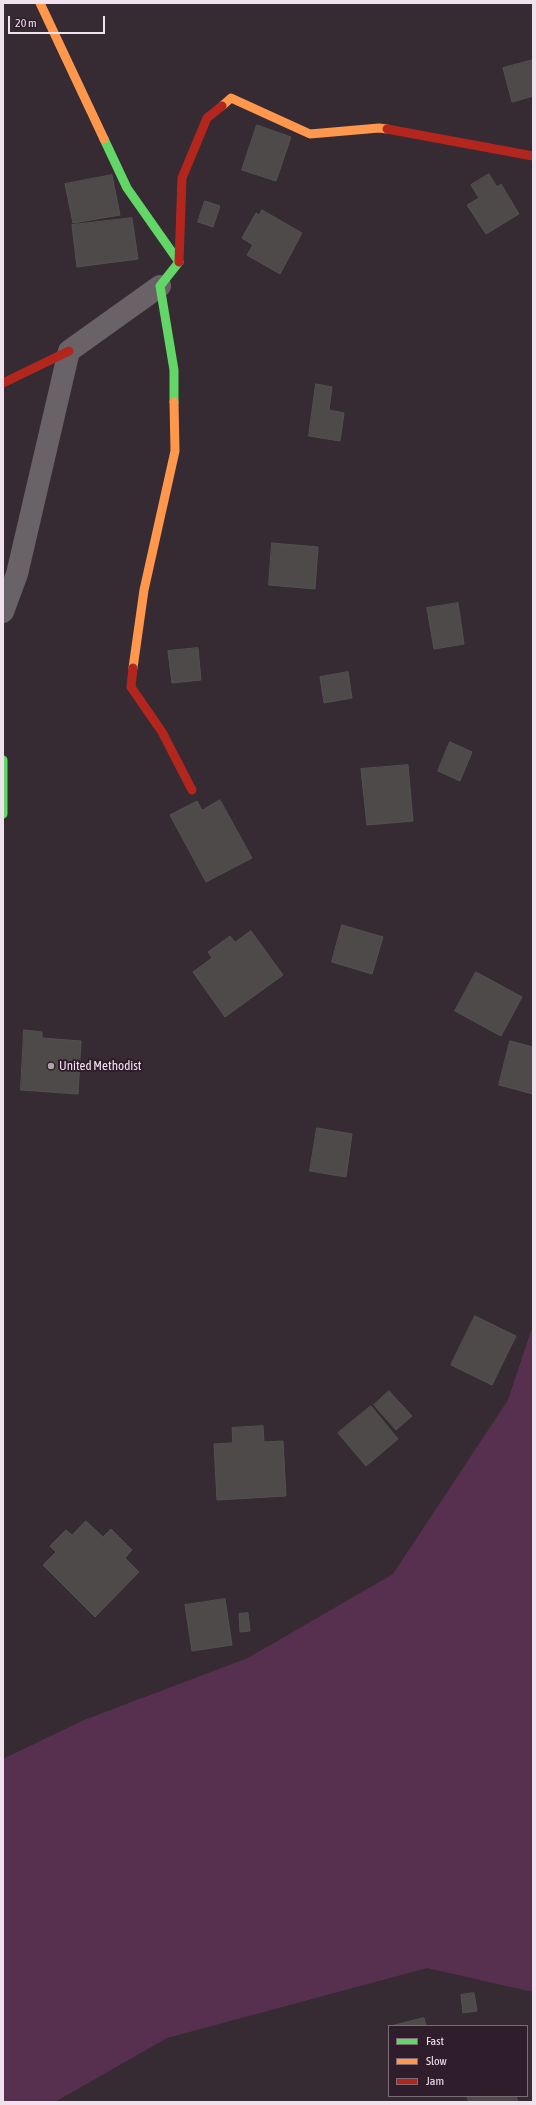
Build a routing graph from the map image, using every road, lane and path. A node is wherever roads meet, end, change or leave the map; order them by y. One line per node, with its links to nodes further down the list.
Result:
1 (40, 3): 3 (street)
2 (533, 156): 3 (street)
3 (179, 262): 4 (street)
4 (160, 286): 5 (street); 9 (street)
5 (69, 351): 6 (street); 7 (street)
6 (3, 383)
7 (3, 612)
8 (3, 760): 10 (street)
9 (192, 790)
10 (3, 814)

